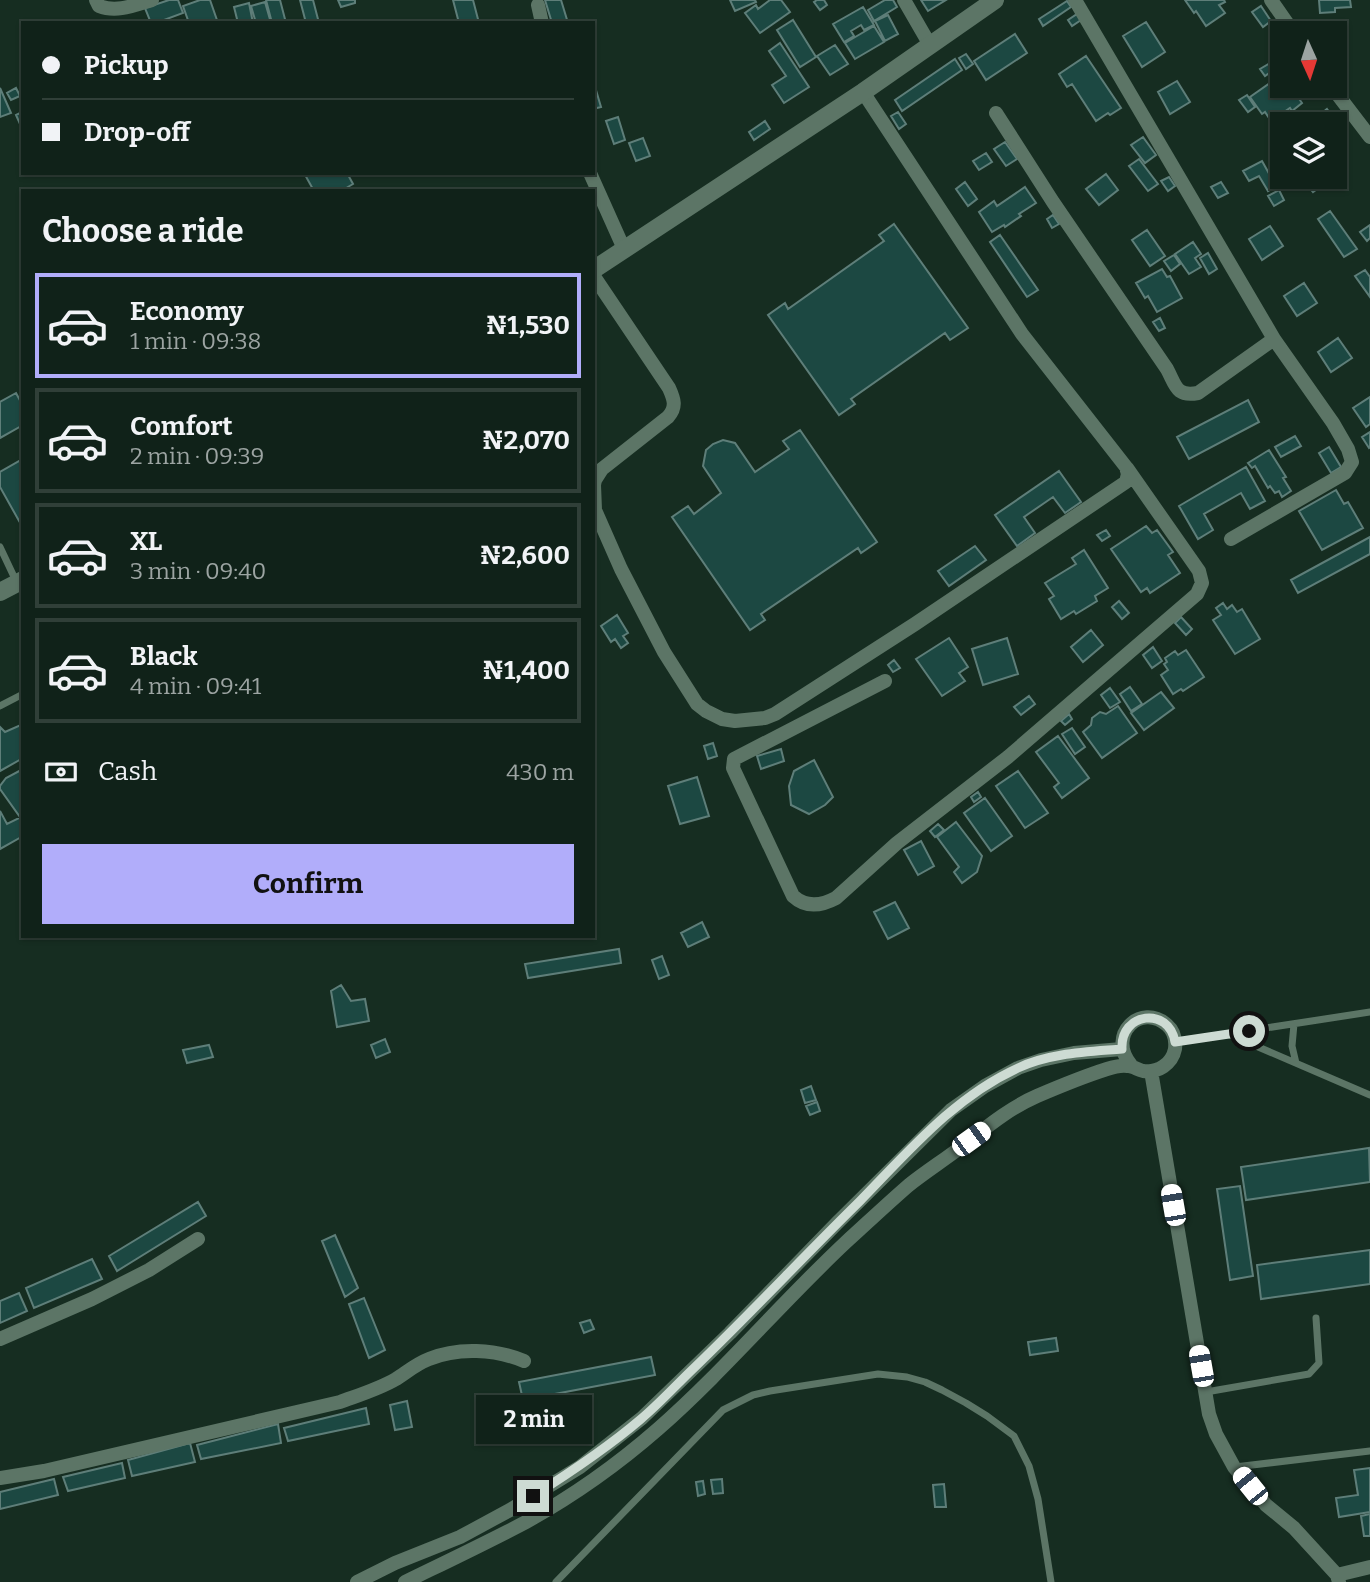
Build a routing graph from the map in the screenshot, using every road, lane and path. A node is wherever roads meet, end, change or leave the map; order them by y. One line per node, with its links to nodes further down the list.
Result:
1 (96, 0): 2 (street)
2 (152, 0)
3 (904, 0): 10 (street)
4 (995, 0): 10 (street)
5 (1075, 0): 19 (street)
6 (1271, 0): 9 (street)
7 (538, 5): 8 (street)
8 (542, 21)
9 (1286, 21)
10 (930, 45): 11 (street)
11 (863, 92): 16 (street); 20 (street)
12 (1341, 98): 14 (street)
13 (996, 113): 19 (street)
14 (1367, 129)
15 (591, 175): 16 (street)
16 (624, 249): 17 (street)
17 (595, 271)
18 (595, 275): 21 (street)
19 (1274, 339): 23 (street)
20 (1126, 467): 22 (street); 27 (street)
21 (595, 480)
22 (595, 510)
23 (1231, 539)
24 (0, 547): 25 (lane)
25 (21, 583): 26 (street)
26 (0, 592)
27 (885, 681)
28 (21, 695): 29 (lane)
29 (0, 706)
30 (1370, 1012): 31 (lane)
31 (1294, 1024): 32 (lane); 35 (lane)
32 (1227, 1034): 33 (lane); 35 (lane)
33 (1175, 1042): 34 (street); 37 (street)
34 (1122, 1049): 36 (street); 49 (street)
35 (1296, 1063): 38 (lane)
36 (1131, 1065): 37 (street); 50 (street)
37 (1151, 1071): 43 (street)
38 (1370, 1094)
39 (198, 1239): 41 (street)
40 (1316, 1318): 43 (lane)
41 (0, 1339)
42 (524, 1361): 46 (street)
43 (1205, 1393): 45 (street)
44 (1370, 1451): 45 (lane)
45 (1234, 1467): 48 (street)
46 (0, 1478)
47 (1370, 1567): 48 (street)
48 (1338, 1579)
49 (356, 1582)
50 (405, 1582)
51 (556, 1582): 52 (lane)
52 (1051, 1582)

